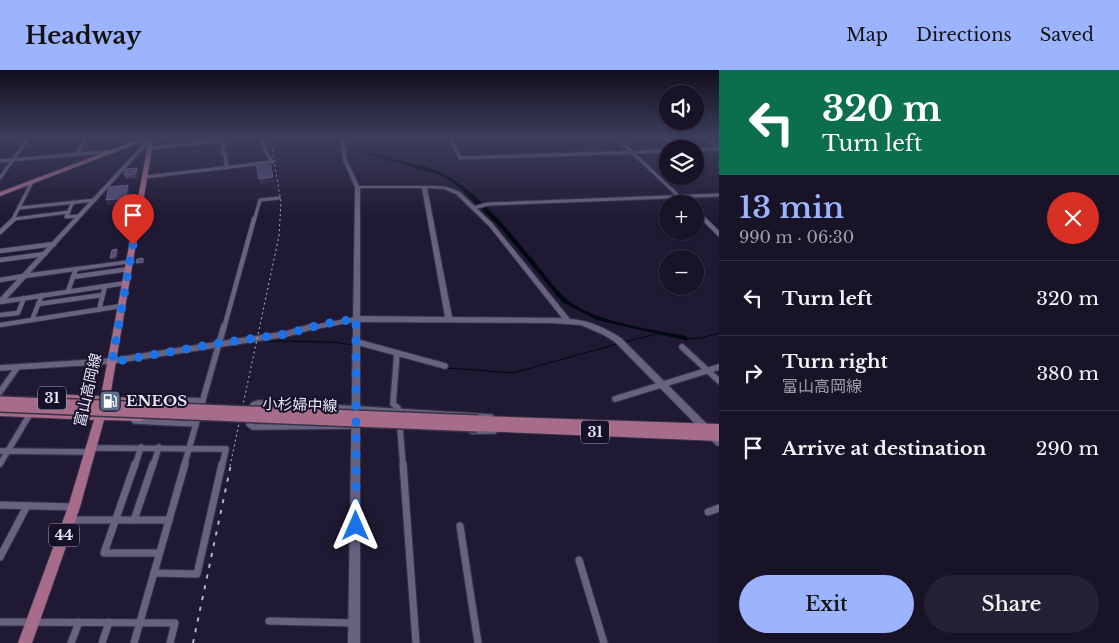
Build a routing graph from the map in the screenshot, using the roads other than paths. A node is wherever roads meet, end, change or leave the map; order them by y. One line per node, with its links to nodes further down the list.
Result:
1 (10, 164): 11 (street)
2 (80, 164): 12 (main road)
3 (127, 164): 21 (street)
4 (146, 164): 10 (main road, 富山高岡線 / 44)
5 (226, 164): 9 (street)
6 (259, 164): 9 (street)
7 (347, 164): 13 (street)
8 (645, 164): 16 (street)
9 (227, 168): 10 (street)
10 (145, 177): 35 (main road, 富山高岡線 / 44)
11 (0, 178)
12 (32, 182): 15 (main road); 24 (street)
13 (357, 187): 14 (street); 51 (street)
14 (424, 187): 23 (street); 53 (street)
15 (0, 194)
16 (678, 195)
17 (704, 195): 18 (street)
18 (719, 195)
19 (659, 197): 23 (street)
20 (279, 198): 57 (street)
21 (94, 200): 22 (street); 26 (street)
22 (72, 202): 24 (street); 25 (street)
23 (475, 207): 54 (street)
24 (19, 208): 27 (street)
25 (68, 212): 26 (street); 27 (street)
26 (80, 216): 31 (street)
27 (14, 219): 29 (street)
28 (704, 220): 30 (street)
29 (0, 232)
30 (719, 234)
31 (54, 244): 32 (street); 33 (street)
32 (0, 251)
33 (45, 254): 34 (street); 37 (street)
34 (0, 260)
35 (130, 265): 36 (street); 38 (street); 40 (main road, 富山高岡線 / 44)
36 (76, 269): 37 (street); 38 (street)
37 (24, 276): 39 (street); 46 (street)
38 (73, 277): 42 (street)
39 (0, 280)
40 (126, 283): 41 (street); 48 (main road, 富山高岡線 / 44)
41 (105, 286): 42 (street); 43 (street)
42 (68, 291): 44 (street)
43 (102, 294): 47 (street); 49 (street)
44 (42, 295): 45 (street); 47 (street)
45 (24, 298): 46 (street); 50 (street)
46 (0, 302)
47 (38, 304): 52 (street)
48 (121, 306): 49 (street); 60 (main road, 富山高岡線 / 44)
49 (99, 310): 52 (street)
50 (0, 315)
51 (356, 319): 53 (street); 56 (street); 57 (street)
52 (32, 320): 55 (street)
53 (449, 320): 54 (street)
54 (568, 321): 67 (street)
55 (0, 325)
56 (357, 342): 59 (street); 76 (street)
57 (220, 343): 60 (street); 74 (street)
58 (682, 347): 65 (street)
59 (397, 353): 61 (street); 78 (street)
60 (112, 362): 64 (street); 71 (main road, 富山高岡線 / 44)
61 (445, 366)
62 (719, 367): 65 (street)
63 (0, 368): 64 (street)
64 (17, 368): 68 (street)
65 (708, 370): 66 (street); 67 (street)
66 (719, 381)
67 (663, 384): 70 (street); 87 (street)
68 (0, 392)
69 (0, 396): 71 (main road, 31)
70 (616, 399)
71 (104, 400): 73 (main road, 31); 80 (main road, 富山高岡線 / 44)
72 (0, 401): 82 (main road, 小杉婦中線 / 31, bridge)
73 (127, 401): 74 (street); 82 (main road, 31, bridge)
74 (203, 401): 83 (street)
75 (0, 407): 82 (main road, 小杉婦中線 / 31, bridge)
76 (356, 408): 78 (street); 85 (street); 85 (street)
77 (0, 412): 79 (main road, 31)
78 (399, 412): 84 (street)
79 (30, 414): 80 (main road, 31); 93 (street)
80 (99, 417): 81 (main road, 31); 91 (main road, 富山高岡線 / 44)
81 (135, 417): 82 (main road, 31, bridge); 83 (street)
82 (304, 417): 84 (main road, 小杉婦中線 / 31, bridge)
83 (196, 424): 90 (street)
84 (507, 425): 86 (street); 87 (main road, 小杉婦中線 / 31)
85 (356, 426): 86 (street); 115 (street)
86 (400, 428): 122 (street)
87 (715, 434)
88 (142, 447): 89 (street); 91 (street); 101 (street)
89 (159, 447): 90 (street); 102 (street)
90 (189, 447): 103 (street); 108 (street)
91 (91, 450): 93 (street); 97 (main road, 富山高岡線 / 44)
92 (0, 452): 93 (street)
93 (7, 452): 94 (street)
94 (0, 464)
95 (0, 505): 96 (street)
96 (27, 506): 97 (street); 106 (street)
97 (74, 507): 100 (main road, 富山高岡線 / 44)
98 (719, 508): 99 (street)
99 (708, 512)
100 (69, 520): 101 (street); 110 (main road, 富山高岡線 / 44)
101 (116, 520): 102 (street); 105 (street)
102 (134, 520): 103 (street)
103 (169, 520): 105 (street)
104 (460, 526): 123 (street)
105 (159, 553): 108 (street)
106 (0, 557)
107 (579, 560): 124 (street)
108 (154, 573): 113 (street)
109 (0, 622): 110 (street)
110 (32, 622): 111 (street); 116 (main road, 富山高岡線 / 44)
111 (78, 622): 112 (street); 117 (street)
112 (109, 622): 113 (street); 118 (street)
113 (140, 622): 119 (street); 120 (street)
114 (268, 622): 115 (street)
115 (354, 623): 121 (street)
116 (25, 643)
117 (71, 643)
118 (102, 643)
119 (134, 643)
120 (170, 643)
121 (354, 643)
122 (416, 643)
123 (478, 643)
124 (604, 643)

